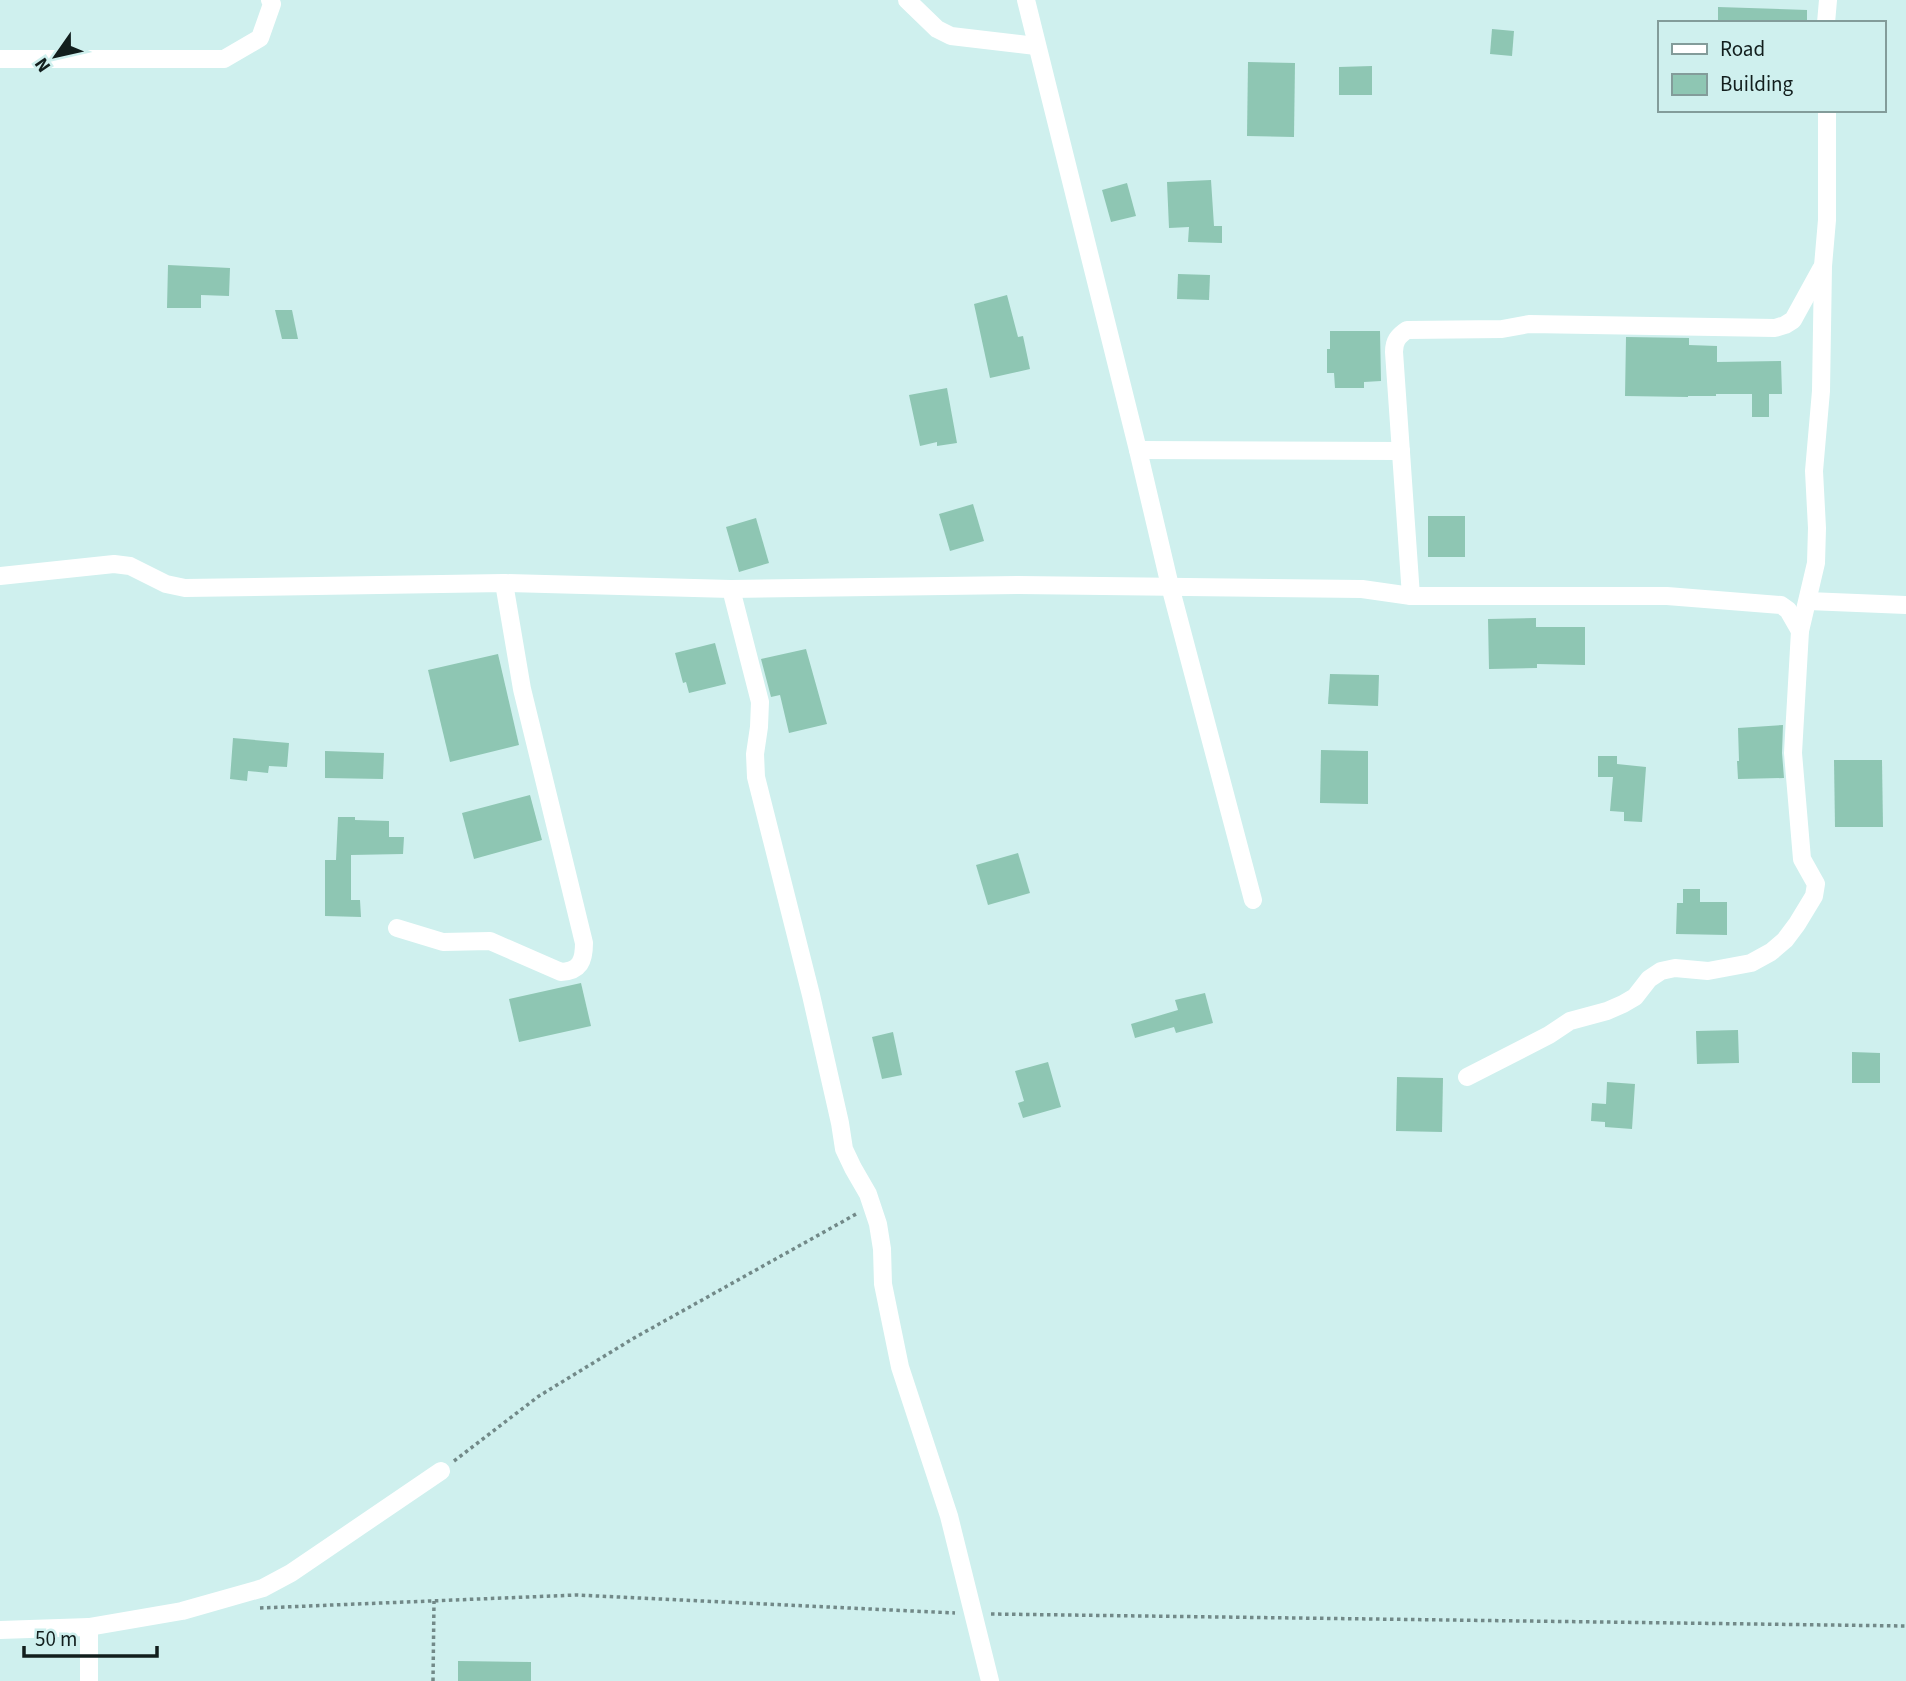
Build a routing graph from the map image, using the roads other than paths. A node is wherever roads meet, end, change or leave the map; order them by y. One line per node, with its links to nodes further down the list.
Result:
1 (271, 0): 7 (street)
2 (907, 0): 6 (street)
3 (1026, 0): 6 (street)
4 (1828, 0): 5 (street)
5 (1826, 21)
6 (1037, 46): 10 (street)
7 (0, 59)
8 (1827, 112): 9 (street)
9 (1823, 266): 11 (street); 17 (street)
10 (1138, 450): 11 (street); 14 (street)
11 (1401, 452): 16 (street)
12 (0, 576): 13 (street)
13 (504, 583): 15 (street); 21 (street)
14 (1170, 586): 15 (street); 16 (street); 20 (street)
15 (731, 589): 27 (street)
16 (1411, 596): 19 (street)
17 (1808, 601): 18 (street); 19 (street)
18 (1906, 605)
19 (1800, 631): 22 (street)
20 (1253, 900)
21 (397, 928)
22 (1468, 1077)
23 (440, 1471): 24 (street)
24 (89, 1627): 25 (street); 26 (street)
25 (0, 1630)
26 (89, 1681)
27 (990, 1681)

